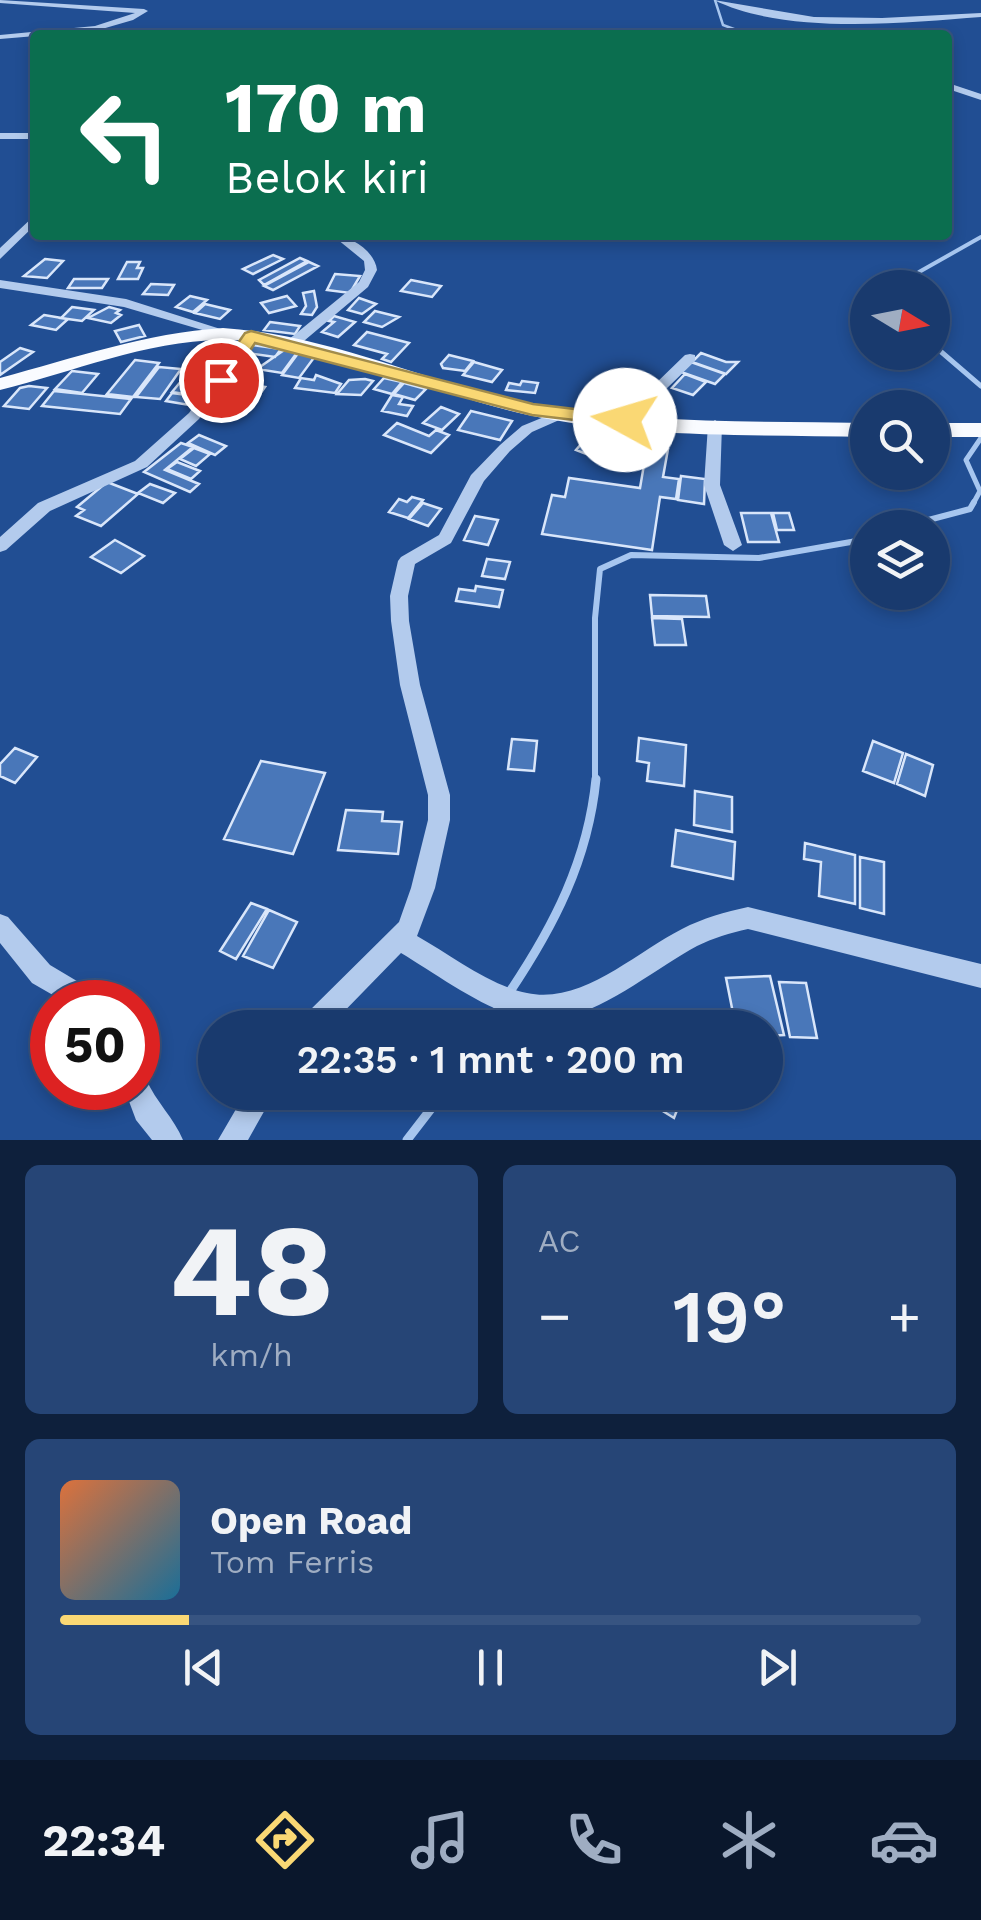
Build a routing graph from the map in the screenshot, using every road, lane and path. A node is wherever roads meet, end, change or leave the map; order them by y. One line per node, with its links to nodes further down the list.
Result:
1 (718, 0): 5 (street)
2 (0, 1): 3 (street)
3 (107, 4): 6 (street)
4 (981, 15): 5 (street)
5 (792, 18): 7 (street)
6 (75, 30)
7 (787, 30)
8 (30, 37): 9 (street)
9 (0, 41): 10 (street)
10 (30, 46)
11 (952, 87): 12 (street)
12 (981, 97)
13 (0, 136): 14 (street)
14 (30, 136)
15 (30, 223): 17 (street)
16 (344, 240): 21 (street)
17 (0, 256)
18 (0, 284): 19 (street)
19 (226, 334): 20 (main road); 23 (main road)
20 (251, 336): 21 (main road); 31 (street)
21 (292, 344): 24 (main road)
22 (690, 358): 25 (street)
23 (0, 384)
24 (561, 414): 25 (main road); 33 (street)
25 (625, 420): 26 (main road)
26 (715, 426): 27 (main road); 30 (street)
27 (850, 430)
28 (950, 430): 29 (main road)
29 (981, 430)
30 (733, 545)
31 (0, 546)
32 (0, 924): 35 (street)
33 (400, 940): 34 (street); 36 (street)
34 (981, 976)
35 (52, 980)
36 (328, 1010)
37 (146, 1110): 39 (street)
38 (251, 1110): 40 (street)
39 (169, 1140)
40 (232, 1140)

